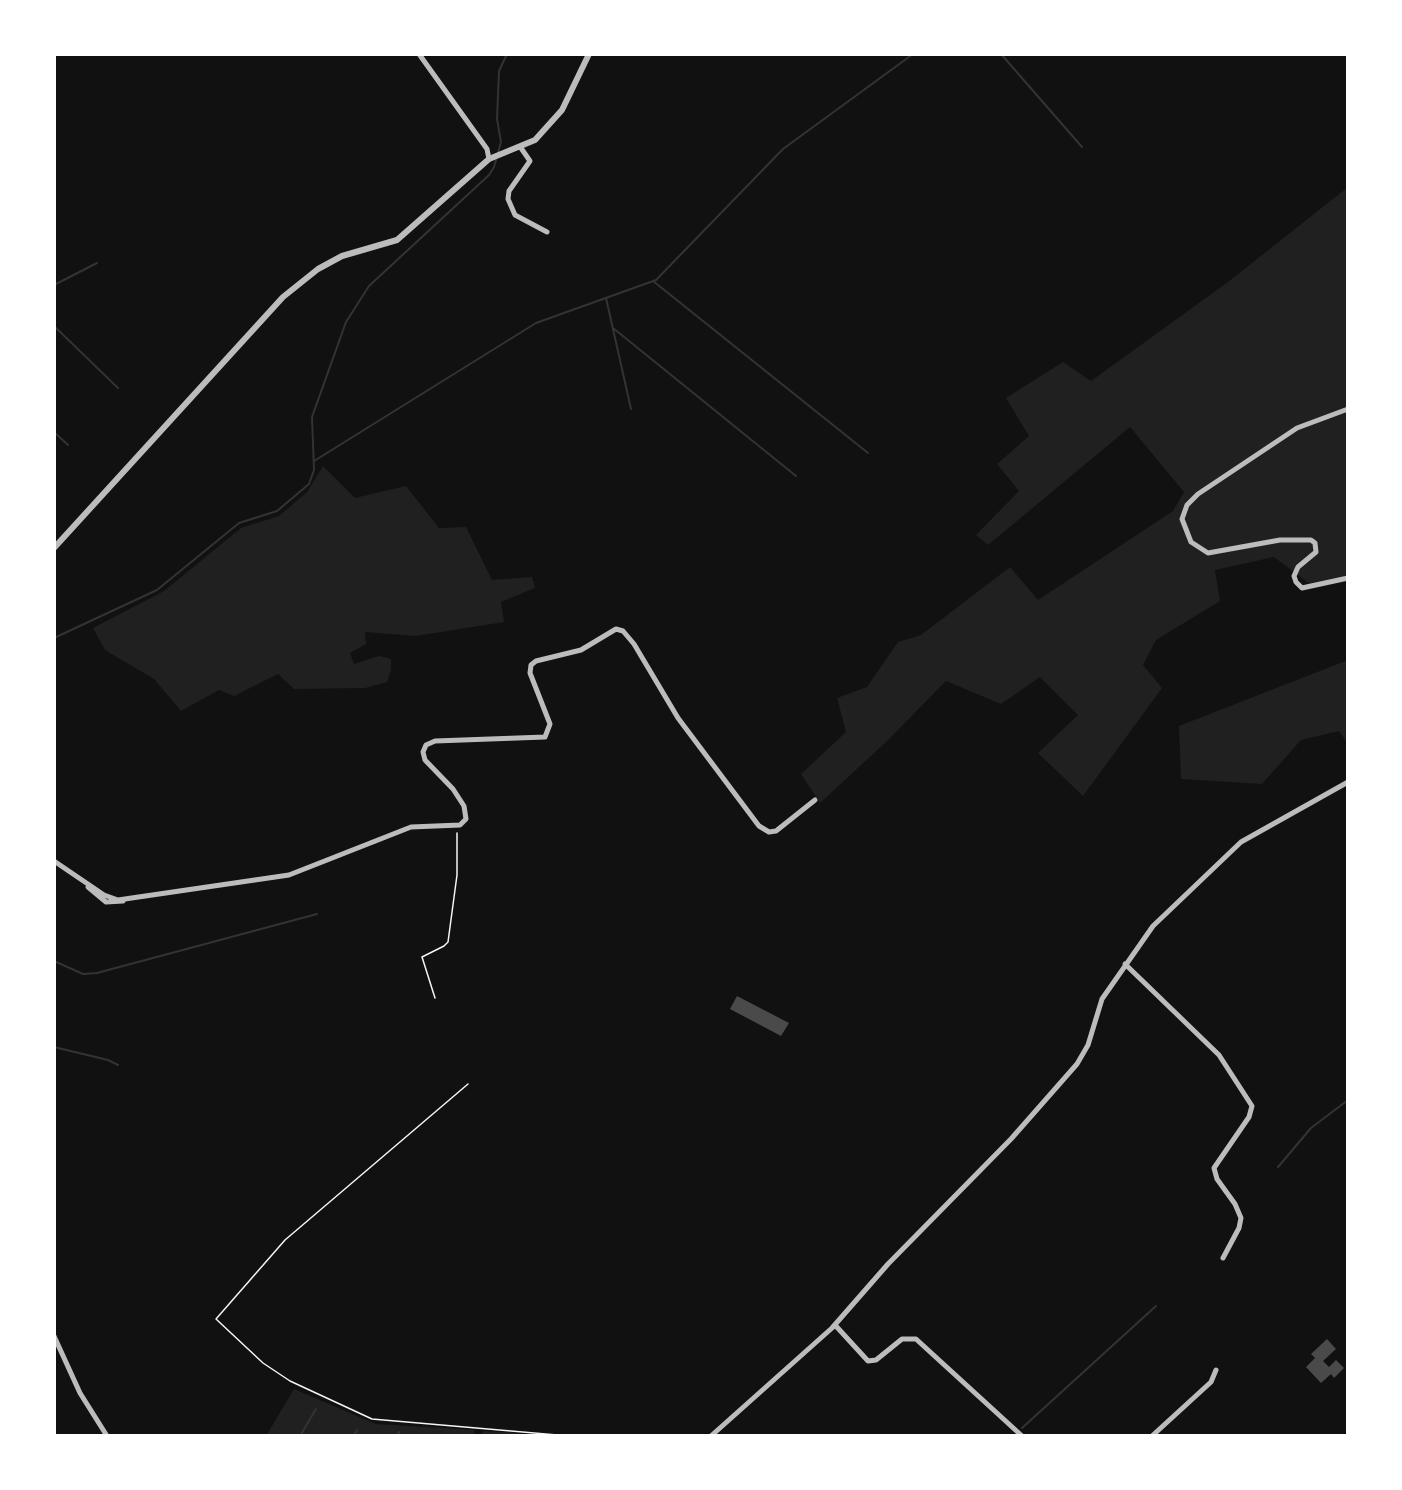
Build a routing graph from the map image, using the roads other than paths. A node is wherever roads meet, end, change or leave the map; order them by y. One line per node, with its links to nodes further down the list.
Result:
1 (419, 54): 4 (street)
2 (589, 54): 3 (street)
3 (521, 148): 4 (street); 5 (street)
4 (491, 158): 7 (street)
5 (547, 232)
6 (1348, 409): 8 (street)
7 (54, 548)
8 (1348, 578)
9 (1348, 782): 12 (street)
10 (815, 800): 11 (street)
11 (54, 861)
12 (1125, 964): 13 (street); 14 (street)
13 (1223, 1258)
14 (834, 1325): 18 (street); 19 (street)
15 (54, 1336): 17 (street)
16 (1216, 1370): 20 (street)
17 (107, 1436)
18 (711, 1436)
19 (1022, 1436)
20 (1152, 1436)

